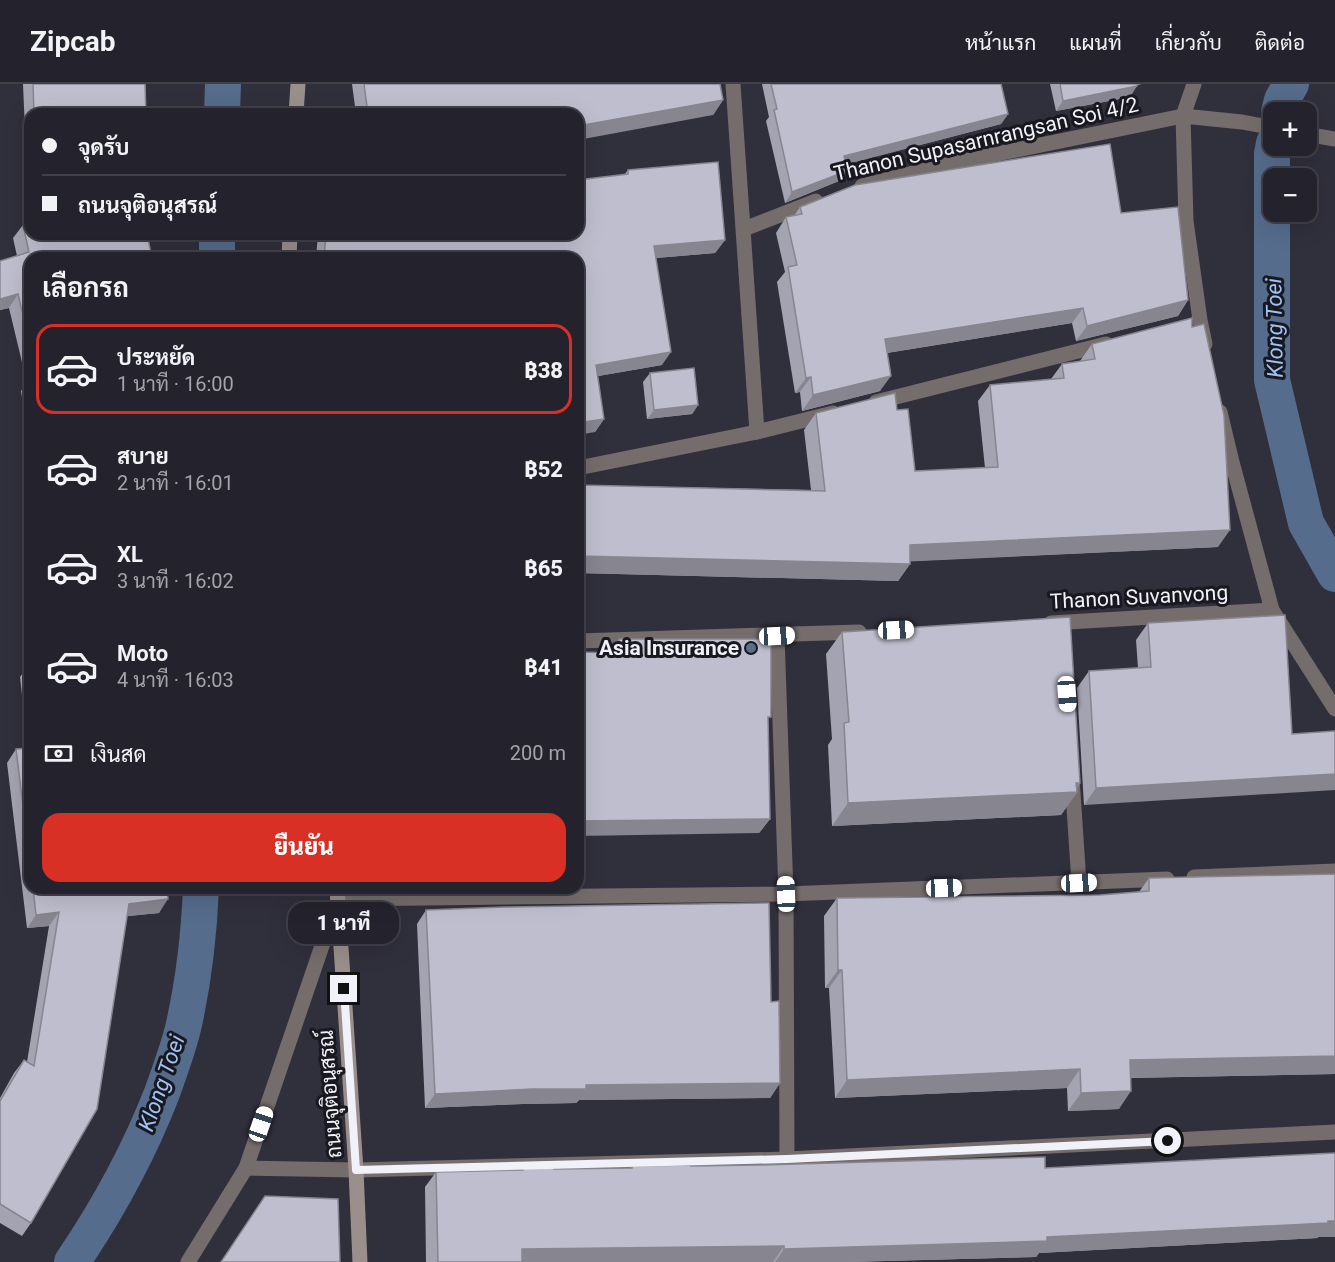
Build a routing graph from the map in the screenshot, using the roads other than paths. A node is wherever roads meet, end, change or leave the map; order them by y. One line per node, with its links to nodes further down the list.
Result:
1 (298, 84): 4 (street)
2 (733, 84): 9 (street)
3 (1194, 84): 5 (street)
4 (296, 108)
5 (1183, 116): 6 (street, Thanon Supasarnrangsan Soi 4/2); 7 (street, Thanon Supasarnrangsan Soi 4/2); 11 (street)
6 (1263, 126)
7 (847, 189)
8 (827, 197): 9 (street, Thanon Supasarnrangsan Soi 4/2)
9 (744, 229): 13 (street)
10 (1120, 340): 13 (street)
11 (1207, 353)
12 (1217, 397): 15 (street)
13 (757, 432): 14 (street)
14 (584, 467)
15 (1272, 610): 16 (street, Thanon Suvanvong); 20 (street)
16 (1039, 624)
17 (872, 631): 18 (street)
18 (777, 636): 19 (street); 25 (street)
19 (584, 641)
20 (1335, 709)
21 (1072, 765): 23 (street)
22 (1335, 871): 23 (street)
23 (1079, 883): 25 (street)
24 (338, 894): 25 (street); 28 (street); 29 (street, ถนนจุติอนุสรณ์)
25 (786, 894): 27 (street)
26 (1335, 1132): 27 (street)
27 (787, 1159): 29 (street)
28 (246, 1168): 29 (street); 30 (street)
29 (356, 1170): 31 (street, ถนนจุติอนุสรณ์)
30 (188, 1262)
31 (360, 1262)

